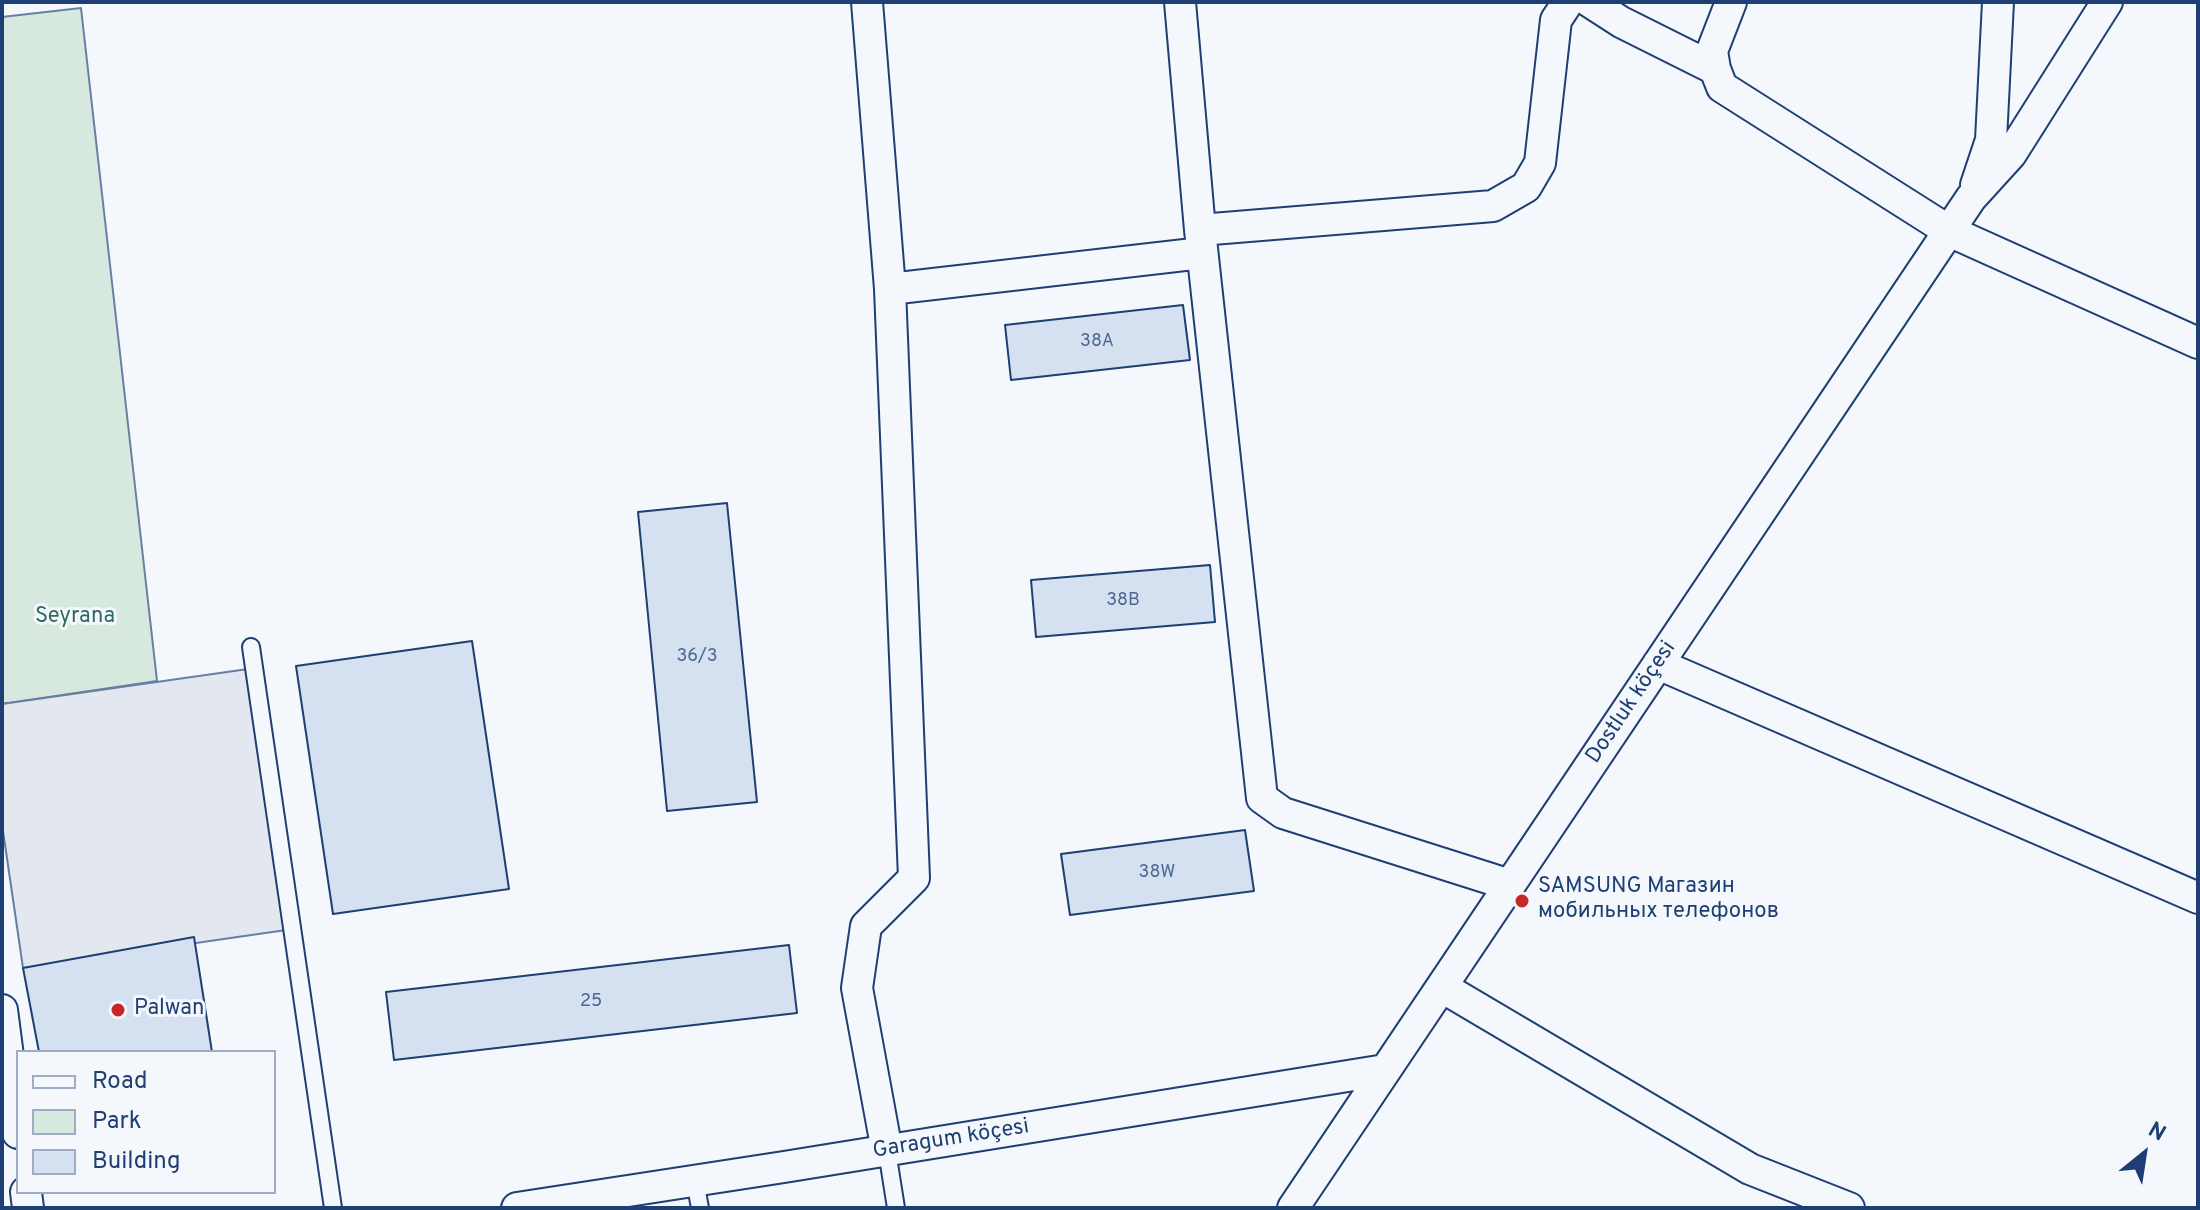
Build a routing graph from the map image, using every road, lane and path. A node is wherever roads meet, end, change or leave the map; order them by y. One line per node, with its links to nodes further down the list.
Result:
1 (867, 2): 12 (street)
2 (1180, 2): 11 (street)
3 (1568, 2): 11 (street)
4 (1590, 2): 8 (street)
5 (1731, 2): 8 (street)
6 (1998, 2): 9 (street)
7 (2107, 2): 9 (street)
8 (1715, 69): 10 (street)
9 (1971, 198): 10 (street, Dostluk köçesi)
10 (1949, 231): 13 (street); 15 (street, Dostluk köçesi)
11 (1201, 241): 12 (street); 16 (street)
12 (890, 289): 22 (street)
13 (2198, 343)
14 (251, 647): 24 (lane)
15 (1658, 664): 16 (street, Dostluk köçesi); 17 (street)
16 (1510, 885): 18 (street, Dostluk köçesi)
17 (2198, 898)
18 (1442, 987): 20 (street, Dostluk köçesi); 28 (street)
19 (2, 1010): 21 (street)
20 (1385, 1070): 22 (street, Garagum köçesi); 27 (street, Dostluk köçesi)
21 (16, 1118)
22 (887, 1151): 23 (street, Garagum köçesi); 26 (lane)
23 (697, 1194): 25 (street, Garagum köçesi)
24 (333, 1208)
25 (517, 1208)
26 (896, 1208)
27 (1293, 1208)
28 (1849, 1208)

